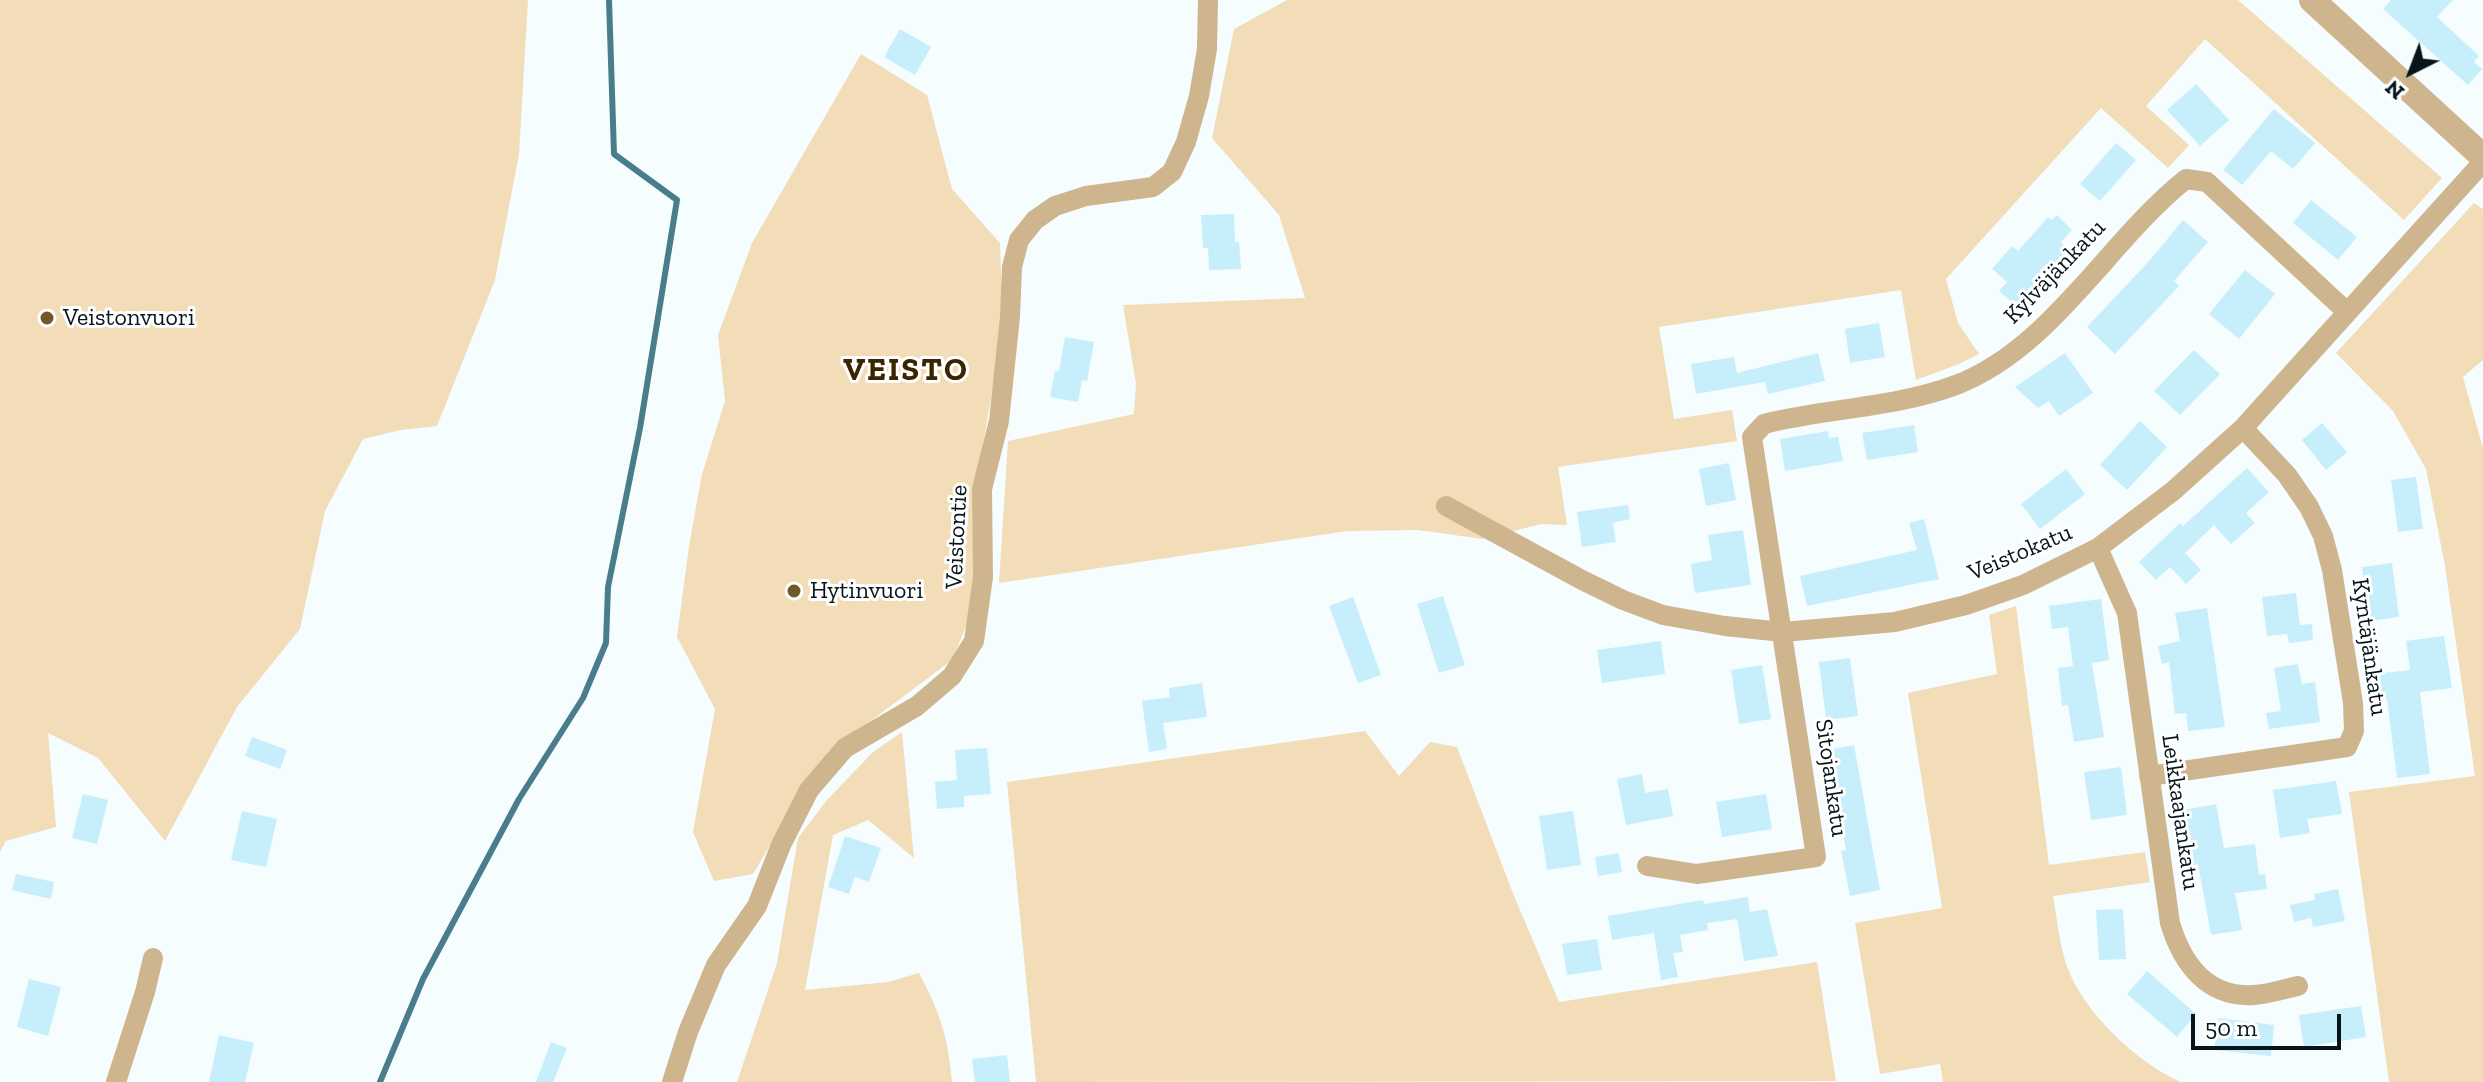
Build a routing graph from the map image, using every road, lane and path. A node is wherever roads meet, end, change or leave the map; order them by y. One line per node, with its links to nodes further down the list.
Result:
1 (1208, 0): 14 (street, Veistontie)
2 (2312, 0): 3 (street)
3 (2483, 159): 4 (street, Veistokatu)
4 (2347, 312): 5 (street, Veistokatu); 8 (street, Kylväjänkatu)
5 (2243, 428): 7 (street, Veistokatu); 9 (street, Kyntäjänkatu)
6 (1446, 506): 8 (street, Veistokatu)
7 (2098, 548): 8 (street, Veistokatu); 9 (street, Leikkaajankatu)
8 (1783, 632): 10 (street, Sitojankatu)
9 (2149, 776): 12 (street, Leikkaajankatu)
10 (1647, 866)
11 (153, 958): 13 (street)
12 (2298, 986)
13 (116, 1082)
14 (672, 1082)

